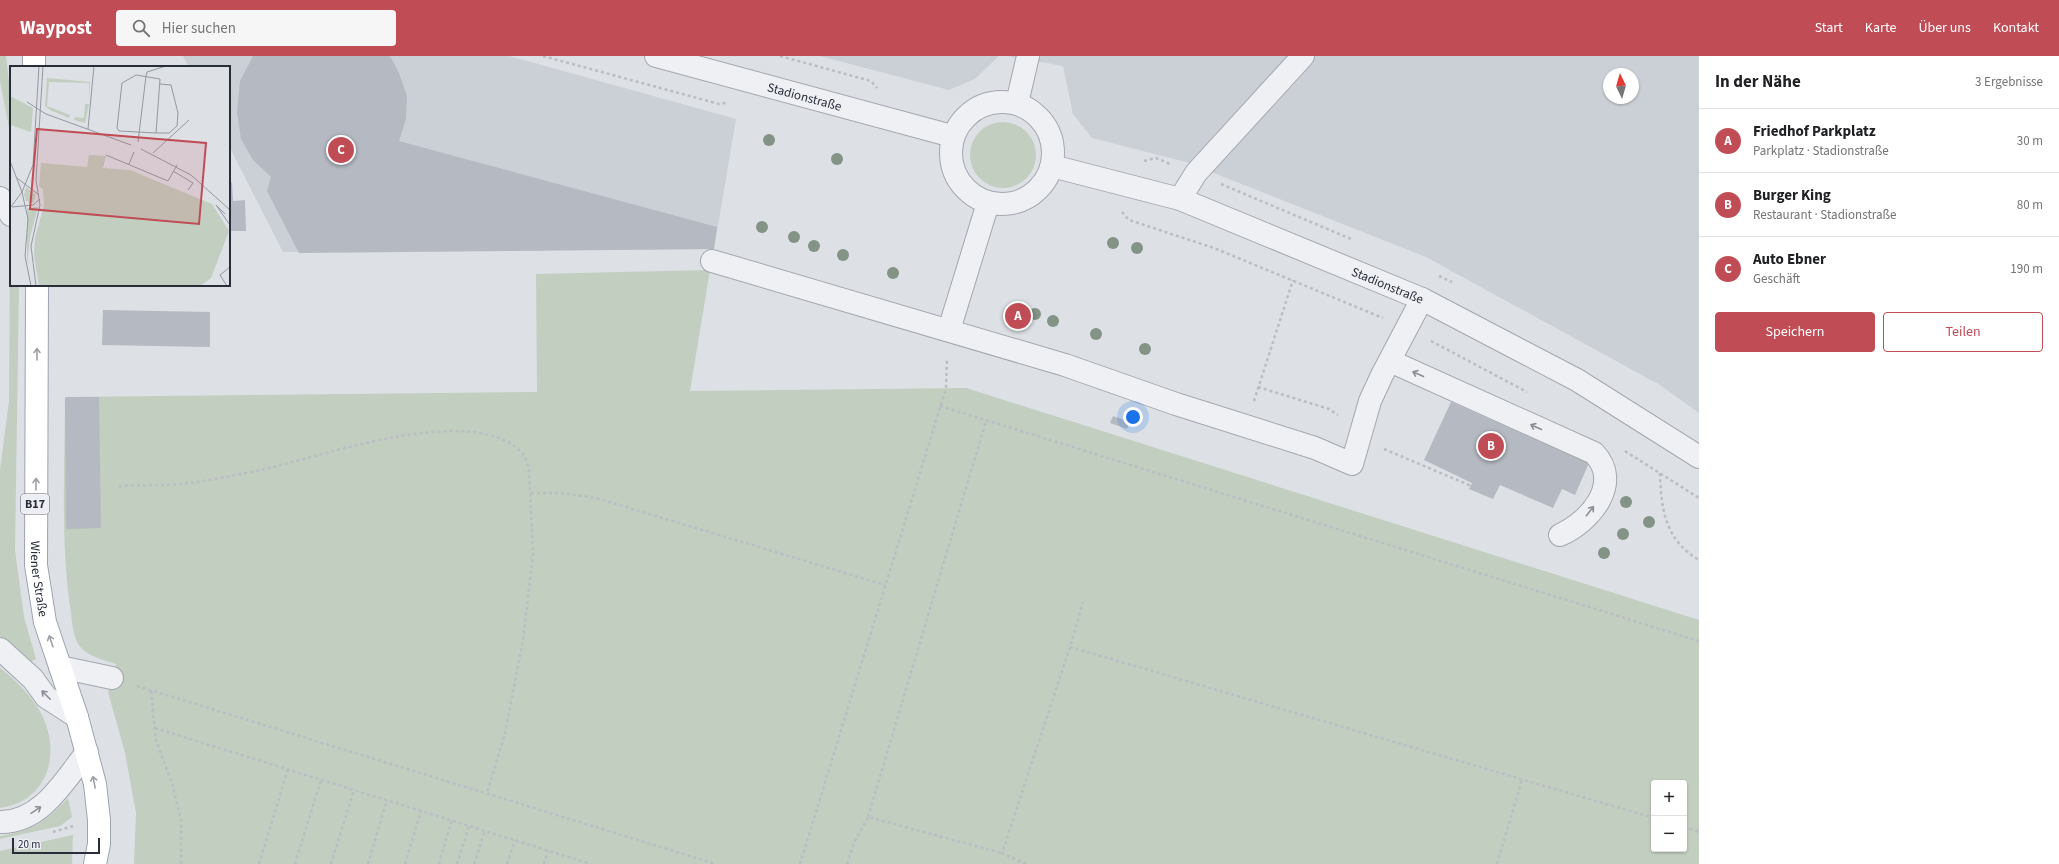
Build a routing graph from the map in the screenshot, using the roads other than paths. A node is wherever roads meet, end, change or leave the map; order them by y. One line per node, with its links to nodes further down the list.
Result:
1 (656, 56): 5 (street, Stadionstraße)
2 (1028, 56): 4 (street)
3 (1303, 56): 8 (street)
4 (1017, 103): 5 (street); 6 (street)
5 (952, 136): 9 (street)
6 (1052, 166): 8 (street, Stadionstraße); 9 (street)
7 (0, 198): 10 (street)
8 (1180, 199): 13 (street, Stadionstraße)
9 (988, 203): 14 (street)
10 (10, 214)
11 (712, 261): 14 (street)
12 (37, 286): 19 (main road, Wiener Straße / B17, one-way to 12)
13 (1422, 299): 15 (street); 16 (street, Stadionstraße)
14 (948, 330): 15 (street)
15 (1390, 362): 17 (street, one-way to 15)
16 (1699, 457)
17 (1560, 535)
18 (0, 649): 21 (street, one-way to 18)
19 (60, 667): 20 (street); 21 (main road, Wiener Straße / B17)
20 (112, 678)
21 (78, 717): 22 (main road, Wiener Straße / B17)
22 (87, 752): 23 (street, one-way to 22); 24 (main road, Wiener Straße / B17, one-way to 22)
23 (0, 822)
24 (96, 864)

